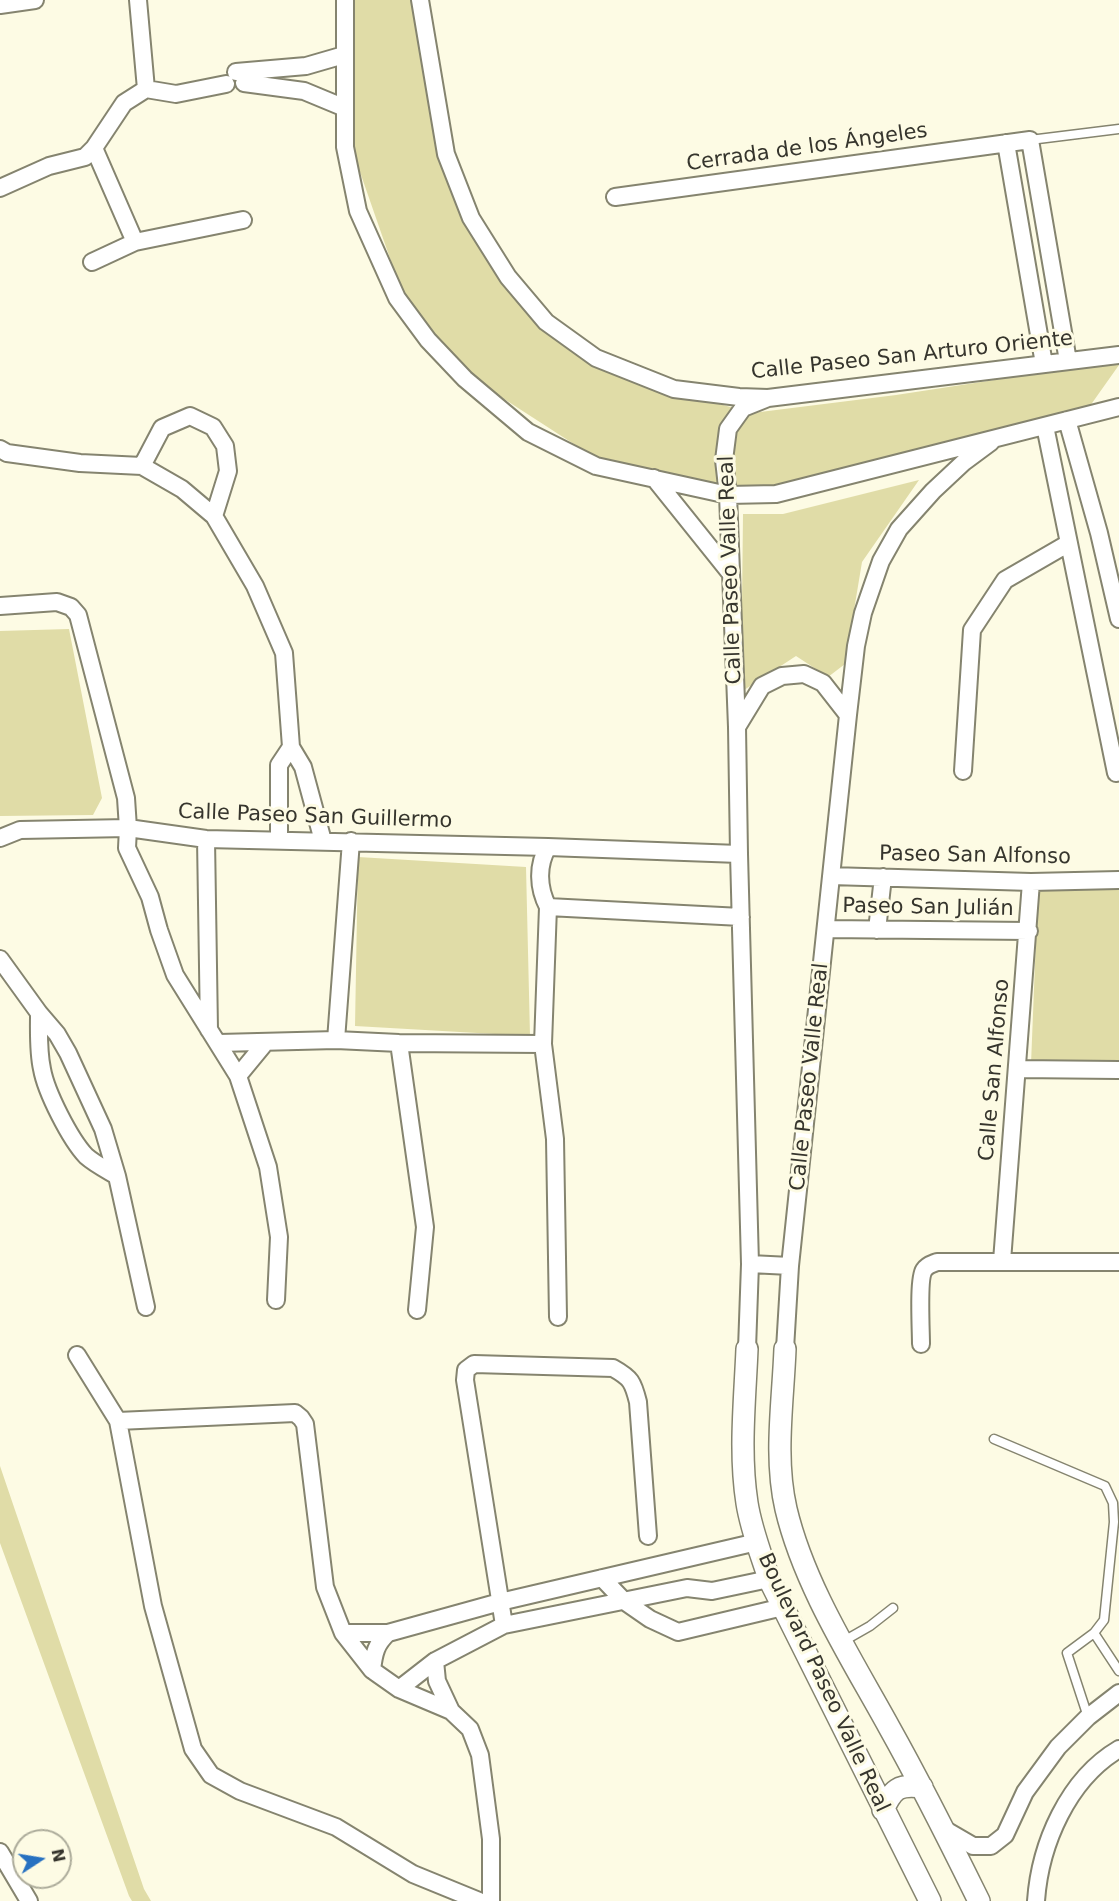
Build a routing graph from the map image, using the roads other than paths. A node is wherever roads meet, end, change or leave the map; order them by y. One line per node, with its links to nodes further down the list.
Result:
1 (35, 0): 5 (street)
2 (138, 0): 9 (street)
3 (345, 0): 6 (street)
4 (420, 0): 26 (street, Calle Paseo San Arturo Oriente)
5 (0, 5)
6 (344, 55): 7 (street); 11 (street)
7 (306, 66): 8 (street); 10 (street)
8 (245, 79): 9 (street); 10 (street)
9 (146, 89): 15 (street)
10 (304, 91): 11 (street)
11 (345, 108): 33 (street)
12 (1119, 129): 13 (lane)
13 (1030, 140): 14 (street, Cerrada de los Ángeles); 20 (street)
14 (1006, 143): 17 (street, Cerrada de los Ángeles); 21 (street)
15 (94, 148): 16 (street); 19 (street)
16 (0, 188)
17 (615, 197)
18 (243, 220): 19 (street)
19 (135, 242): 22 (street)
20 (1050, 256): 21 (street); 24 (street)
21 (1026, 260): 25 (street)
22 (92, 262)
23 (1119, 355): 24 (street, Calle Paseo San Arturo Oriente)
24 (1068, 361): 25 (street, Calle Paseo San Arturo Oriente)
25 (1044, 364): 26 (street, Calle Paseo San Arturo Oriente)
26 (768, 398): 34 (street, Calle Paseo Valle Real)
27 (1119, 407): 28 (street)
28 (1067, 420): 29 (street); 39 (street)
29 (1045, 426): 30 (street); 36 (street)
30 (997, 437): 34 (street); 40 (street, Calle Paseo Valle Real)
31 (0, 449): 32 (street)
32 (142, 466): 35 (street); 35 (street)
33 (654, 478): 34 (street); 37 (street)
34 (728, 495): 37 (street, Calle Paseo Valle Real)
35 (214, 516): 42 (street)
36 (1069, 543): 43 (street); 44 (street)
37 (730, 574): 41 (street, Calle Paseo Valle Real)
38 (0, 606): 45 (street)
39 (1119, 620)
40 (848, 715): 41 (street, Calle Paseo Valle Real); 55 (street, Calle Paseo Valle Real)
41 (737, 727): 54 (street, Calle Paseo Valle Real)
42 (291, 747): 50 (street); 51 (street)
43 (963, 771)
44 (1116, 773)
45 (128, 828): 47 (street, Calle Paseo San Guillermo); 49 (street, Calle Paseo San Guillermo); 66 (street)
46 (0, 829): 47 (street, Calle Paseo San Guillermo)
47 (20, 830): 48 (street)
48 (0, 838)
49 (206, 839): 50 (street, Calle Paseo San Guillermo); 66 (street)
50 (279, 840): 51 (street, Calle Paseo San Guillermo)
51 (323, 841): 52 (street, Calle Paseo San Guillermo)
52 (351, 842): 53 (street, Calle Paseo San Guillermo); 67 (street)
53 (548, 847): 54 (street, Calle Paseo San Guillermo); 59 (street)
54 (739, 854): 60 (street, Calle Paseo Valle Real)
55 (831, 876): 56 (street, Paseo San Alfonso); 61 (street, Calle Paseo Valle Real)
56 (883, 878): 58 (street, Paseo San Alfonso); 62 (street)
57 (1119, 880): 58 (street, Paseo San Alfonso)
58 (1031, 882): 63 (street, Calle San Alfonso)
59 (548, 907): 60 (street); 70 (street)
60 (741, 917): 77 (street, Calle Paseo Valle Real)
61 (826, 929): 62 (street, Paseo San Julián); 78 (street, Calle Paseo Valle Real)
62 (877, 930): 63 (street, Paseo San Julián)
63 (1029, 931): 71 (street, Calle San Alfonso)
64 (0, 959): 65 (street)
65 (39, 1013): 74 (street); 74 (street)
66 (214, 1036): 68 (street); 73 (street)
67 (336, 1040): 68 (street); 69 (street)
68 (266, 1042): 73 (street)
69 (399, 1043): 70 (street); 81 (street)
70 (543, 1044): 82 (street)
71 (1017, 1069): 72 (street); 75 (street, Calle San Alfonso)
72 (1119, 1070)
73 (238, 1076): 79 (street)
74 (117, 1176): 80 (street)
75 (1002, 1262): 76 (street); 83 (street)
76 (1119, 1262)
77 (750, 1264): 78 (street); 85 (street, Calle Paseo Valle Real)
78 (790, 1266): 86 (street, Calle Paseo Valle Real)
79 (276, 1300)
80 (146, 1306)
81 (417, 1310)
82 (558, 1317)
83 (921, 1344)
84 (77, 1354): 87 (street)
85 (747, 1359): 86 (street); 88 (street, Boulevard Paseo Valle Real)
86 (785, 1360): 90 (street, Calle Paseo Valle Real)
87 (118, 1421): 100 (street); 117 (street)
88 (744, 1439): 90 (street); 92 (street, Boulevard Paseo Valle Real)
89 (994, 1439): 102 (lane)
90 (780, 1440): 103 (street, Boulevard Paseo Valle Real)
91 (648, 1536): 96 (street)
92 (757, 1542): 93 (street); 94 (street, Boulevard Paseo Valle Real)
93 (602, 1578): 95 (street); 96 (street)
94 (769, 1579): 95 (street); 97 (street, Boulevard Paseo Valle Real)
95 (624, 1601): 97 (street); 99 (street)
96 (500, 1602): 99 (street); 101 (street)
97 (783, 1607): 113 (street, Boulevard Paseo Valle Real)
98 (893, 1608): 103 (lane)
99 (504, 1625): 104 (street)
100 (343, 1633): 101 (street); 105 (street)
101 (388, 1633): 105 (street)
102 (1094, 1634): 106 (lane); 110 (lane)
103 (842, 1642): 112 (street, Boulevard Paseo Valle Real)
104 (435, 1661): 107 (street); 109 (street)
105 (372, 1670): 107 (street)
106 (1119, 1671)
107 (399, 1689): 109 (street)
108 (1119, 1693): 110 (street)
109 (451, 1711): 118 (street)
110 (1088, 1717): 114 (street)
111 (1119, 1749): 121 (street)
112 (922, 1787): 113 (street); 114 (street, Boulevard Paseo Valle Real)
113 (884, 1810): 119 (street, Boulevard Paseo Valle Real)
114 (942, 1828): 120 (street, Boulevard Paseo Valle Real)
115 (0, 1852): 116 (street)
116 (28, 1901)
117 (479, 1901)
118 (491, 1901)
119 (930, 1901)
120 (979, 1901)
121 (1036, 1901)

